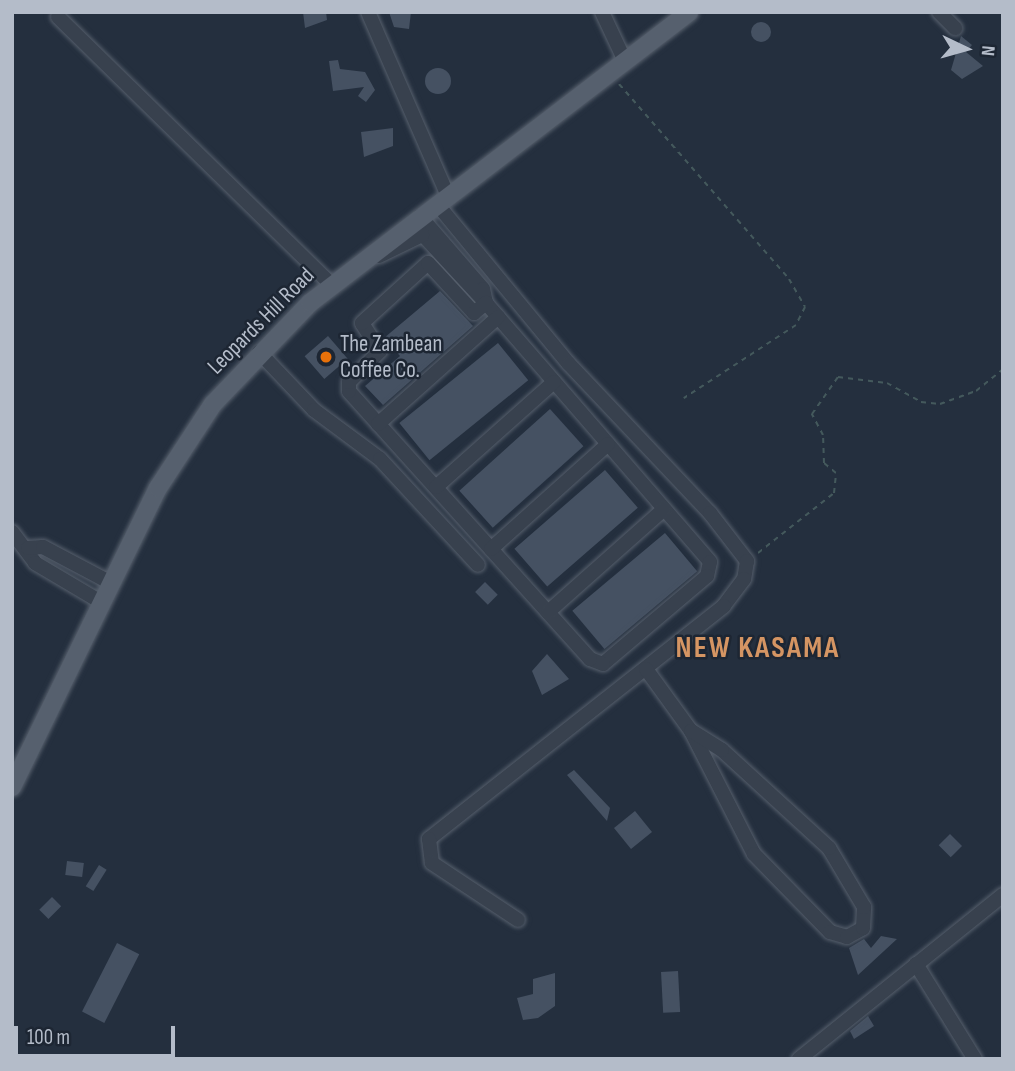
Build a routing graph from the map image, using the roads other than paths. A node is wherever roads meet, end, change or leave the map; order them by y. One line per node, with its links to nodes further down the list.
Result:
1 (368, 12): 8 (street)
2 (602, 12): 7 (street)
3 (939, 12): 6 (street)
4 (686, 13): 7 (main road, Leopards Hill Road)
5 (58, 17): 10 (street)
6 (955, 28)
7 (625, 61): 8 (main road, Leopards Hill Road)
8 (442, 199): 9 (main road, Leopards Hill Road); 28 (street)
9 (418, 225): 10 (main road, Leopards Hill Road); 11 (street)
10 (332, 285): 13 (main road, Leopards Hill Road)
11 (486, 303): 12 (street); 15 (street)
12 (498, 317): 14 (street); 15 (street)
13 (259, 352): 22 (street); 24 (main road, Leopards Hill Road)
14 (554, 382): 16 (street); 17 (street)
15 (378, 424): 17 (street)
16 (608, 444): 18 (street); 21 (street)
17 (436, 487): 21 (street)
18 (664, 509): 27 (street); 27 (street)
19 (12, 532): 20 (street)
20 (28, 548): 23 (street); 25 (street)
21 (491, 549): 27 (street)
22 (478, 565)
23 (83, 569): 24 (street); 25 (street)
24 (111, 583): 26 (main road, Leopards Hill Road)
25 (75, 587): 26 (street)
26 (101, 602): 30 (main road, Leopards Hill Road)
27 (548, 612)
28 (646, 669): 29 (street); 32 (street)
29 (691, 731): 29 (street)
30 (12, 787)
31 (1003, 895): 33 (street)
32 (519, 920)
33 (916, 964): 34 (street); 35 (street)
34 (799, 1059)
35 (975, 1059)

